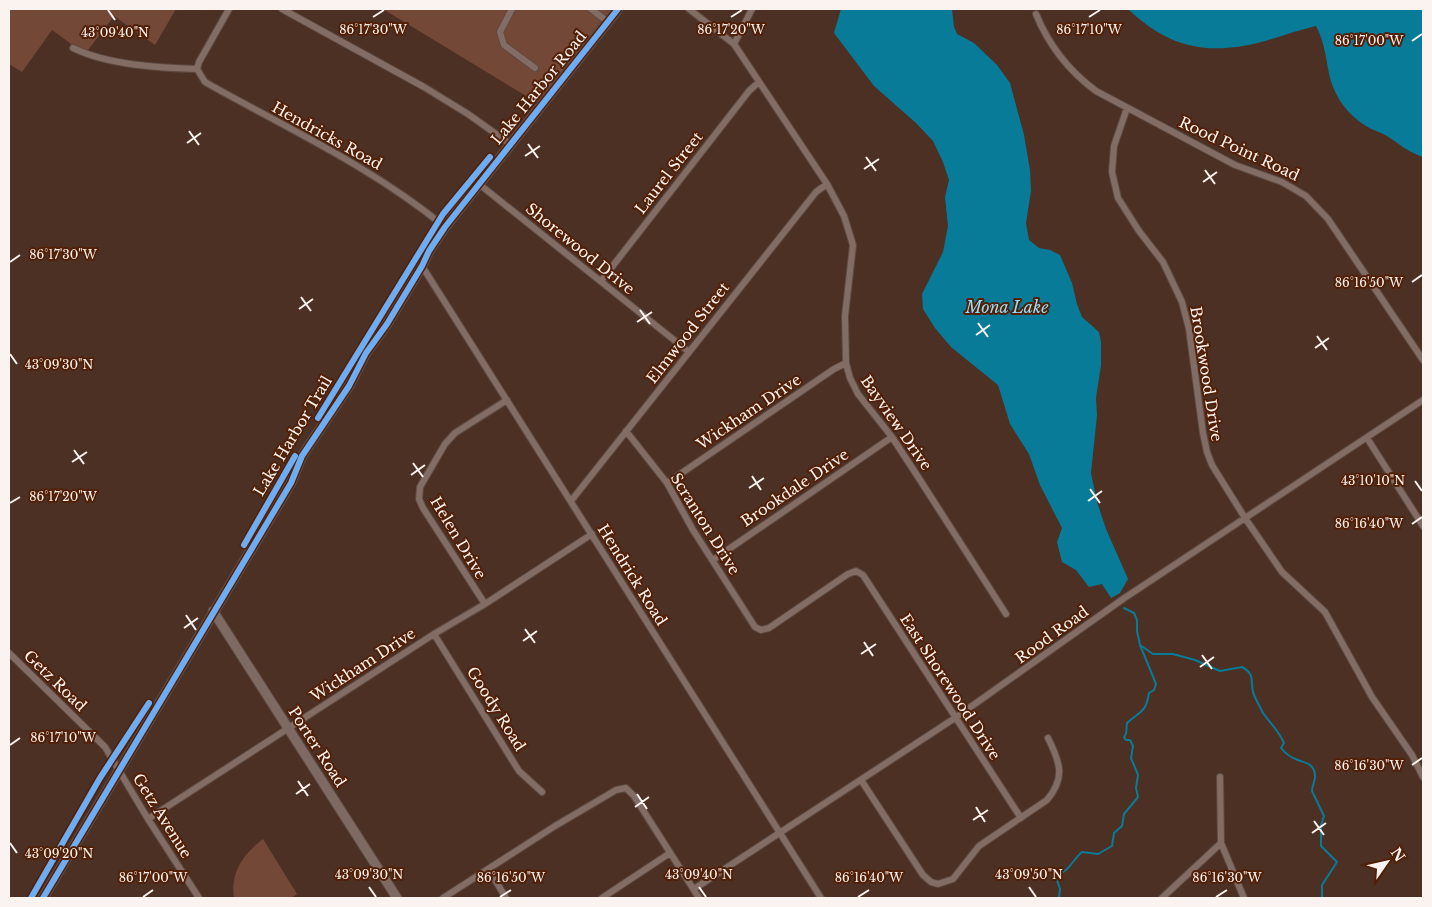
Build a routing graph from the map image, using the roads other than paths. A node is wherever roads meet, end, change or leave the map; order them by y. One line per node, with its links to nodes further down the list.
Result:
1 (229, 9): 12 (street)
2 (282, 9): 16 (street)
3 (512, 9): 13 (street)
4 (591, 9): 9 (street)
5 (618, 9): 9 (street, Lake Harbor Road)
6 (689, 9): 10 (street, Bayview Drive)
7 (752, 9): 10 (street)
8 (1036, 14): 15 (street, Rood Point Road)
9 (608, 22): 16 (street, Lake Harbor Road)
10 (734, 44): 14 (street, Bayview Drive)
11 (73, 48): 12 (street)
12 (197, 68): 19 (street, Hendricks Road)
13 (535, 68)
14 (758, 82): 18 (street, Bayview Drive); 21 (street, Laurel Street)
15 (1127, 108): 23 (street, Rood Point Road); 32 (street, Brookwood Drive)
16 (510, 144): 17 (street, Lake Harbor Road)
17 (479, 184): 19 (street, Lake Harbor Road); 21 (street, Shorewood Drive)
18 (826, 184): 22 (street, Elmwood Street); 24 (street, Bayview Drive)
19 (445, 227): 20 (street, Lake Harbor Road)
20 (422, 266): 25 (street, Hendrick Road); 38 (street, Lake Harbor Road)
21 (600, 281): 22 (street, Shorewood Drive)
22 (689, 352): 27 (street, Elmwood Street)
23 (1423, 360)
24 (846, 363): 28 (street, Bayview Drive); 30 (street, Wickham Drive)
25 (507, 400): 31 (street, Hendrick Road); 37 (street, Helen Drive)
26 (1423, 400): 29 (street, Rood Road)
27 (626, 431): 30 (street, Scranton Drive); 31 (street, Elmwood Street)
28 (892, 437): 35 (street, Brookdale Drive); 39 (street, Bayview Drive)
29 (1367, 438): 32 (street, Rood Road); 33 (street)
30 (667, 483): 35 (street, Scranton Drive)
31 (571, 501): 34 (street, Hendrick Road)
32 (1245, 518): 42 (street, Rood Road); 47 (street, Brookwood Drive)
33 (1423, 526)
34 (592, 534): 37 (street, Wickham Drive); 52 (street, Hendrick Road)
35 (713, 560): 36 (street, Scranton Drive)
36 (856, 571): 42 (street, East Shorewood Drive)
37 (485, 604): 40 (street, Wickham Drive)
38 (213, 611): 43 (street, Porter Road); 45 (street, Lake Harbor Road)
39 (1006, 614)
40 (434, 634): 43 (street, Wickham Drive); 49 (street, Goody Road)
41 (9, 653): 45 (street, Getz Road)
42 (955, 718): 48 (street, Rood Road); 50 (street, East Shorewood Drive)
43 (288, 729): 51 (street, Wickham Drive); 59 (street, Porter Road)
44 (1048, 738): 50 (street)
45 (119, 772): 51 (street, Getz Avenue); 57 (street, Lake Harbor Road)
46 (1220, 777): 53 (street)
47 (1423, 777)
48 (861, 780): 50 (street); 52 (street, Rood Road)
49 (542, 792)
50 (1021, 818)
51 (148, 819): 58 (street, Getz Avenue)
52 (780, 832): 56 (street, Rood Road); 64 (street, Hendrick Road)
53 (1221, 843): 65 (street); 66 (street)
54 (670, 854): 55 (street); 56 (street); 62 (street)
55 (489, 870): 60 (street); 61 (street)
56 (694, 890): 63 (street)
57 (43, 898)
58 (199, 898)
59 (397, 898)
60 (443, 898)
61 (506, 898)
62 (602, 898)
63 (699, 898)
64 (821, 898)
65 (1162, 898)
66 (1244, 898)

